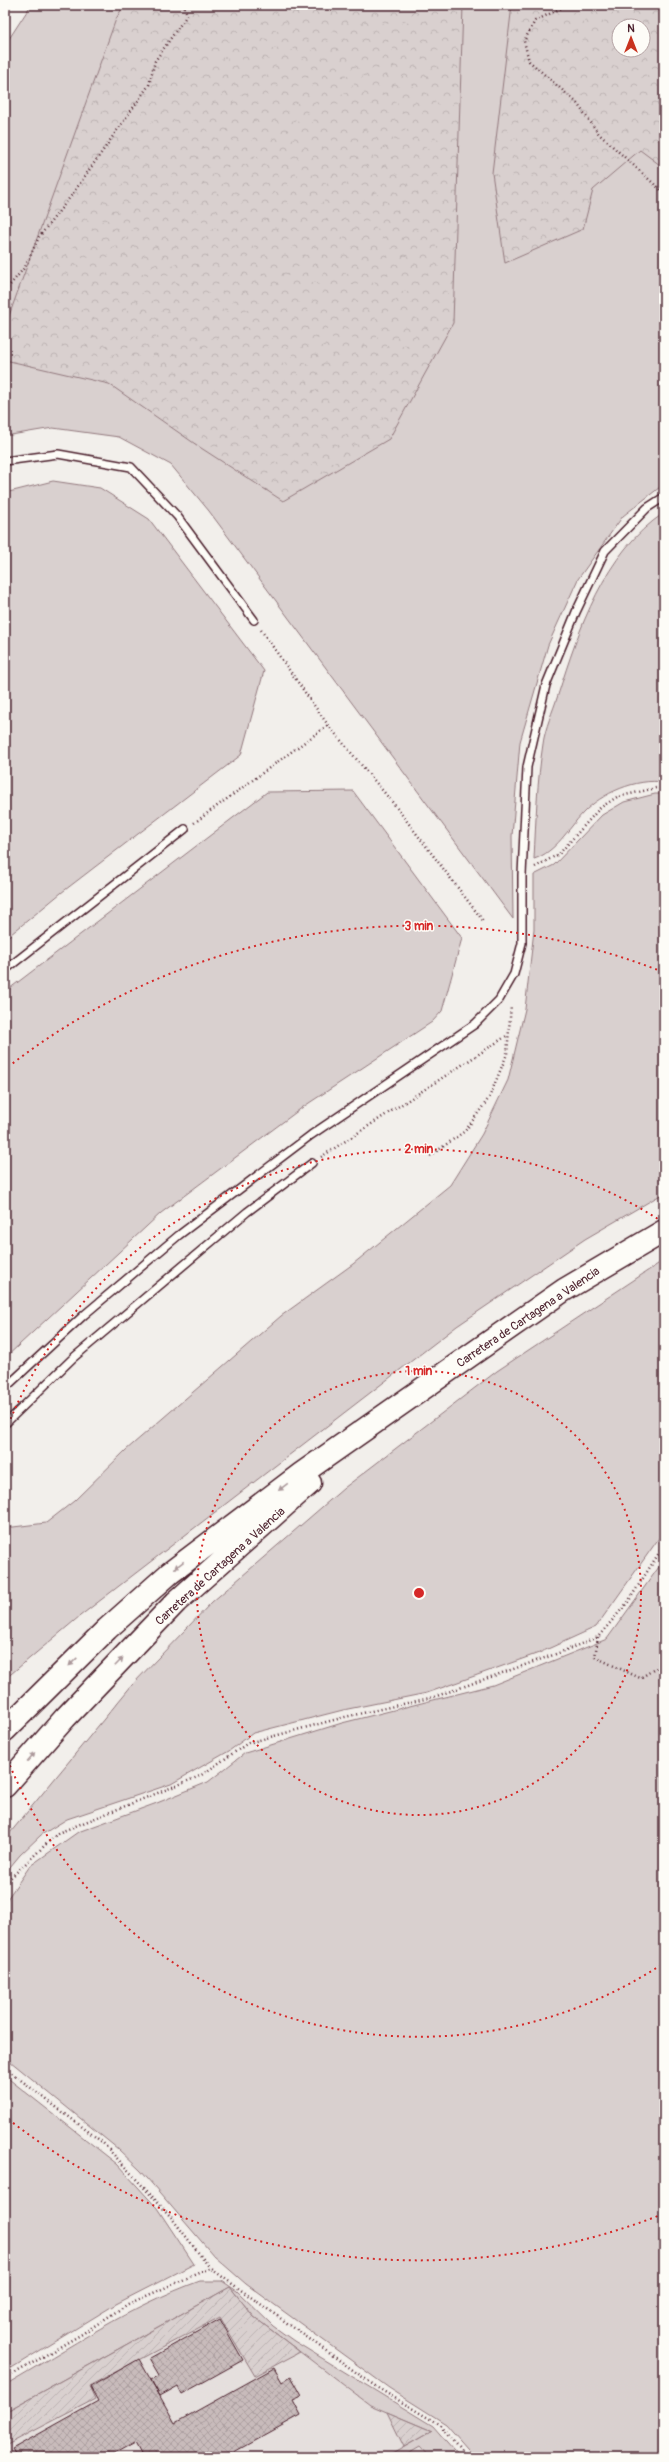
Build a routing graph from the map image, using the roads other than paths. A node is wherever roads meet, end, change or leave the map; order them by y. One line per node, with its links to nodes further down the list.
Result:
1 (5, 460): 3 (lane)
2 (664, 497): 8 (lane)
3 (254, 620)
4 (186, 829): 5 (lane)
5 (5, 970)
6 (312, 1162): 10 (lane)
7 (664, 1231): 9 (highway, Carretera de Cartagena a Valencia)
8 (5, 1388)
9 (395, 1408): 11 (highway, Carretera de Cartagena a Valencia, one-way to 11); 12 (highway, Carretera de Cartagena a Valencia, one-way to 9)
10 (5, 1424)
11 (5, 1730)
12 (5, 1786)

